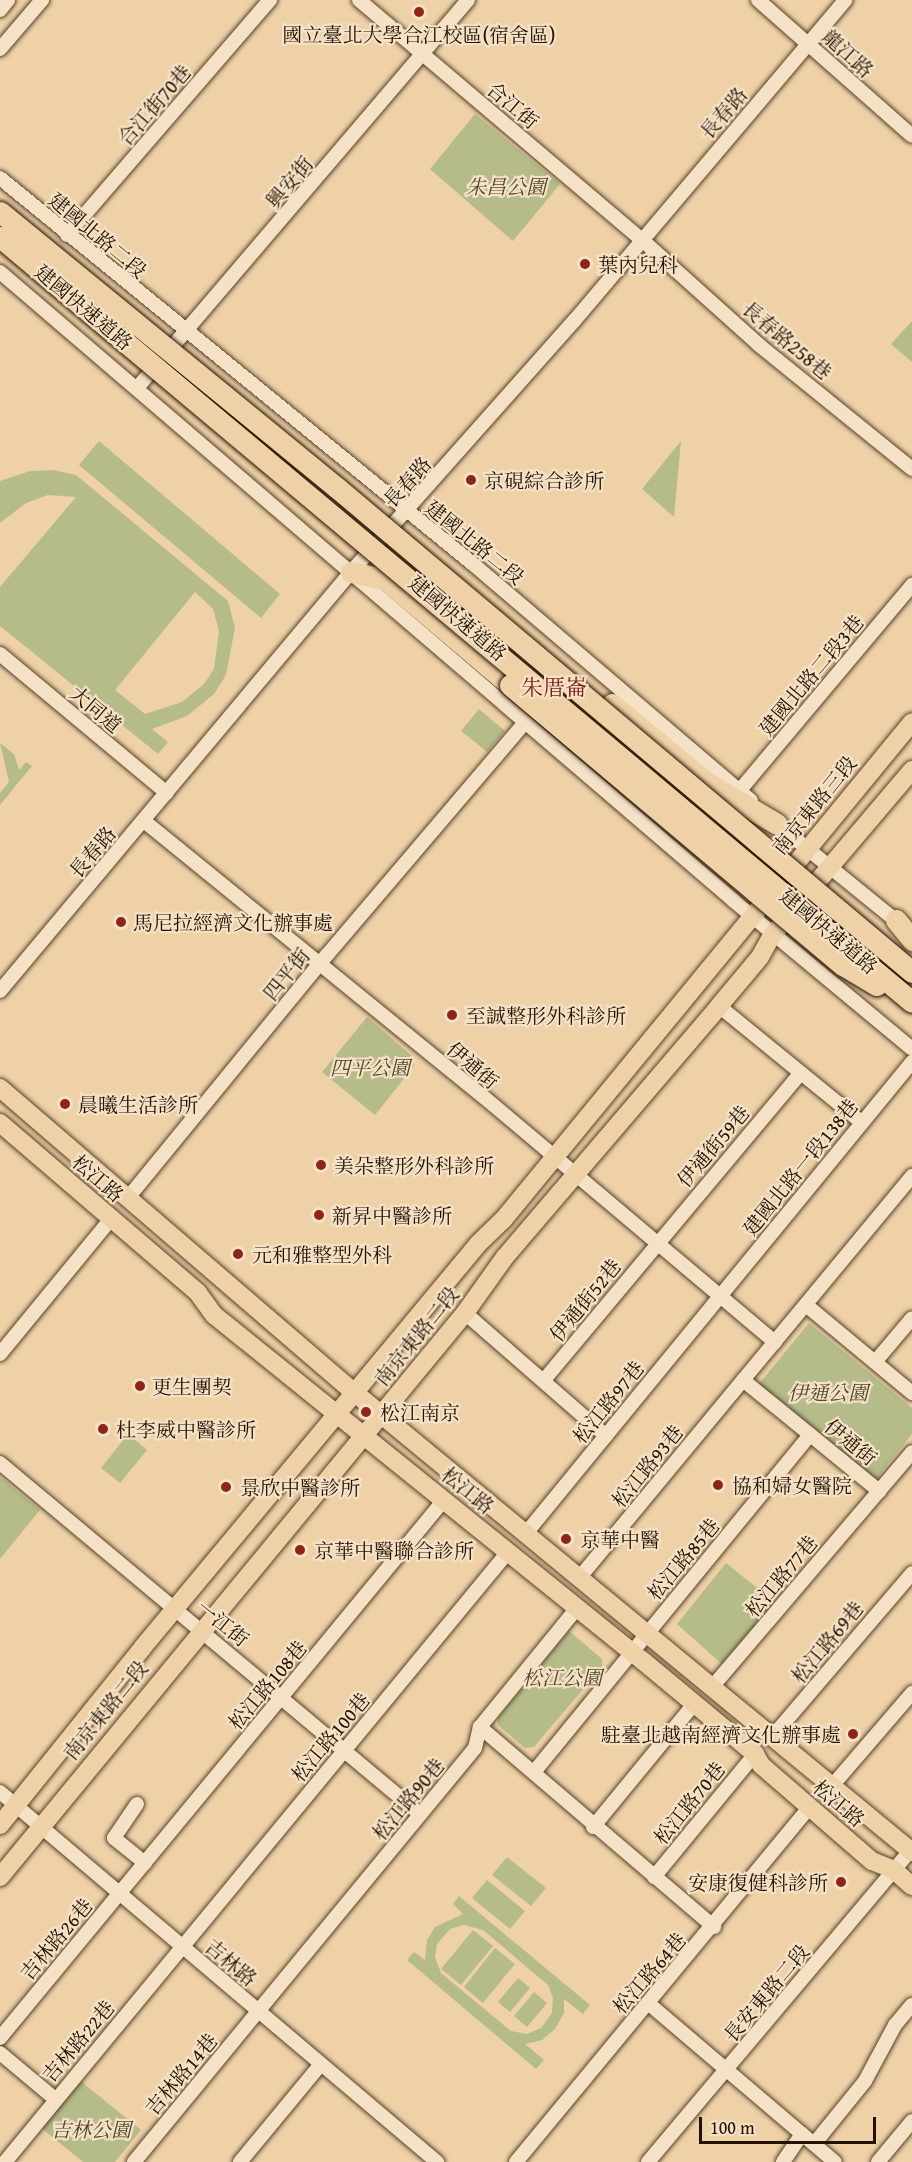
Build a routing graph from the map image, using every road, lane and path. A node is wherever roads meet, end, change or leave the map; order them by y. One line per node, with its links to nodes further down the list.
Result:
1 (8, 0): 8 (street)
2 (42, 0): 10 (street)
3 (270, 0): 15 (street, 合江街70巷)
4 (359, 0): 11 (street, 合江街)
5 (468, 0): 11 (street, 興安街)
6 (758, 0): 9 (street, 龍江路)
7 (845, 0): 9 (street, 長春路)
8 (0, 10)
9 (807, 43): 12 (street, 龍江路); 17 (street, 長春路)
10 (0, 49)
11 (423, 54): 17 (street, 合江街); 19 (street, 興安街)
12 (912, 136)
13 (0, 178): 15 (street, 建國北路二段)
14 (0, 212): 22 (highway, 建國快速道路, bridge)
15 (67, 235): 19 (street, 建國北路二段)
16 (0, 237): 44 (highway, 建國快速道路, bridge)
17 (641, 239): 21 (street, 長春路258巷); 23 (street, 長春路)
18 (0, 272): 20 (street)
19 (185, 333): 20 (street, 興安街); 23 (street, 建國北路二段)
20 (137, 388): 24 (street)
21 (912, 469)
22 (336, 487): 33 (highway, bridge); 42 (highway, 建國快速道路, bridge)
23 (407, 512): 24 (street, 長春路); 30 (street, 建國北路二段)
24 (351, 572): 27 (street); 31 (street, 長春路); 46 (highway, bridge)
25 (912, 585): 30 (street, 建國北路二段3巷)
26 (0, 654): 31 (street, 大同道)
27 (525, 722): 36 (street); 41 (street, 四平街)
28 (912, 722): 34 (main road, 南京東路三段)
29 (912, 770): 35 (main road)
30 (740, 790): 33 (street, 建國北路二段)
31 (166, 793): 32 (street, 長春路)
32 (144, 821): 41 (street, 伊通街); 43 (street, 長春路)
33 (777, 824): 34 (street, 建國北路二段)
34 (808, 850): 35 (street, 建國北路二段); 36 (main road, 南京東路三段)
35 (829, 868): 37 (street, 建國北路二段); 38 (main road)
36 (752, 916): 38 (street); 53 (main road, 南京東路二段)
37 (896, 920): 39 (street, 建國北路二段); 40 (highway)
38 (773, 934): 45 (main road, 南京東路二段); 47 (street)
39 (912, 934)
40 (912, 940)
41 (319, 964): 53 (street, 伊通街); 56 (street, 四平街)
42 (912, 972)
43 (0, 990)
44 (912, 1002)
45 (719, 1006): 49 (street); 54 (main road, 南京東路二段)
46 (912, 1007)
47 (912, 1048)
48 (912, 1062): 51 (street, 建國北路一段138巷)
49 (801, 1073): 51 (street); 58 (street, 伊通街59巷)
50 (0, 1088): 56 (main road, 松江路)
51 (861, 1122): 59 (street, 建國北路一段138巷)
52 (0, 1123): 57 (main road, 松江路)
53 (553, 1158): 54 (street, 伊通街); 68 (main road, 南京東路二段)
54 (573, 1175): 58 (street, 伊通街); 61 (main road, 南京東路二段)
55 (912, 1176): 60 (street)
56 (127, 1199): 68 (main road, 松江路)
57 (111, 1219): 64 (street); 70 (main road, 松江路)
58 (656, 1245): 59 (street, 伊通街); 66 (street, 伊通街52巷)
59 (719, 1296): 63 (street, 伊通街); 74 (street, 松江路97巷)
60 (806, 1305): 63 (street); 65 (street)
61 (465, 1313): 66 (street); 71 (main road, 南京東路二段)
62 (912, 1318): 65 (street)
63 (775, 1342): 67 (street)
64 (0, 1354)
65 (875, 1362): 69 (street)
66 (544, 1380): 74 (street)
67 (743, 1380): 73 (street, 伊通街); 82 (street, 松江路93巷)
68 (356, 1393): 70 (main road, 南京東路二段); 71 (main road, 松江路)
69 (912, 1393)
70 (339, 1413): 72 (main road, 松江路); 84 (main road, 南京東路二段)
71 (381, 1414): 72 (main road, 南京東路二段); 79 (main road, 松江路)
72 (365, 1434): 78 (main road, 松江路); 85 (main road, 南京東路二段)
73 (810, 1435): 77 (street, 伊通街); 86 (street, 松江路85巷)
74 (606, 1436): 79 (street, 松江路97巷)
75 (911, 1455): 77 (street, 伊通街)
76 (0, 1463): 84 (street, 一江街)
77 (879, 1491): 88 (street, 松江路77巷)
78 (444, 1500): 80 (main road, 松江路); 90 (street, 松江路108巷)
79 (527, 1532): 82 (main road, 松江路)
80 (507, 1552): 83 (main road, 松江路); 94 (street, 松江路100巷)
81 (912, 1573): 93 (street, 松江路69巷)
82 (580, 1577): 86 (main road, 松江路)
83 (577, 1608): 87 (main road, 松江路); 92 (street, 松江路90巷)
84 (177, 1611): 85 (street, 一江街); 100 (main road, 南京東路二段)
85 (200, 1630): 90 (street, 一江街); 104 (main road, 南京東路二段)
86 (647, 1632): 87 (street, 松江路85巷); 88 (main road, 松江路)
87 (632, 1652): 91 (main road, 松江路); 96 (street, 松江路85巷)
88 (713, 1686): 93 (main road, 松江路)
89 (912, 1693): 97 (street)
90 (281, 1697): 94 (street, 一江街); 107 (street, 松江路108巷)
91 (694, 1704): 95 (main road, 松江路); 105 (street)
92 (480, 1727): 96 (street); 102 (street, 松江路90巷)
93 (773, 1736): 97 (main road, 松江路)
94 (344, 1750): 102 (street, 一江街); 114 (street, 松江路100巷)
95 (755, 1754): 101 (main road, 松江路); 110 (street, 松江路70巷)
96 (534, 1772): 105 (street)
97 (832, 1786): 106 (main road, 松江路)
98 (0, 1792): 100 (street, 吉林路)
99 (137, 1804): 107 (street)
100 (16, 1806): 103 (main road, 南京東路二段); 104 (street, 吉林路)
101 (809, 1808): 108 (main road, 松江路); 113 (street, 松江路64巷)
102 (420, 1814): 117 (street, 松江路90巷)
103 (0, 1825)
104 (39, 1826): 109 (main road, 南京東路二段); 112 (street, 吉林路)
105 (593, 1827): 110 (street)
106 (911, 1851): 108 (street, 長安東路二段)
107 (144, 1863): 112 (street, 松江路108巷)
108 (894, 1870): 111 (main road, 松江路); 121 (street, 長安東路二段)
109 (0, 1877)
110 (654, 1877): 113 (street)
111 (912, 1886)
112 (119, 1893): 114 (street, 吉林路); 118 (street, 吉林路26巷)
113 (714, 1927): 115 (street, 松江路64巷)
114 (182, 1946): 117 (street, 吉林路); 122 (street, 吉林路22巷)
115 (648, 2003): 121 (street); 130 (street, 松江路64巷)
116 (912, 2005): 125 (street)
117 (259, 2012): 120 (street, 吉林路); 127 (street, 吉林路14巷)
118 (0, 2038)
119 (0, 2053): 122 (street)
120 (321, 2064): 128 (street); 129 (street, 吉林路)
121 (726, 2070): 124 (street); 131 (street, 長安東路二段)
122 (55, 2099): 126 (street, 吉林路22巷)
123 (912, 2121): 134 (street)
124 (802, 2134): 125 (street); 132 (street)
125 (814, 2144): 133 (street)
126 (5, 2162)
127 (134, 2162)
128 (240, 2162)
129 (437, 2162)
130 (516, 2162)
131 (648, 2162)
132 (783, 2162)
133 (835, 2162)
134 (878, 2162)

